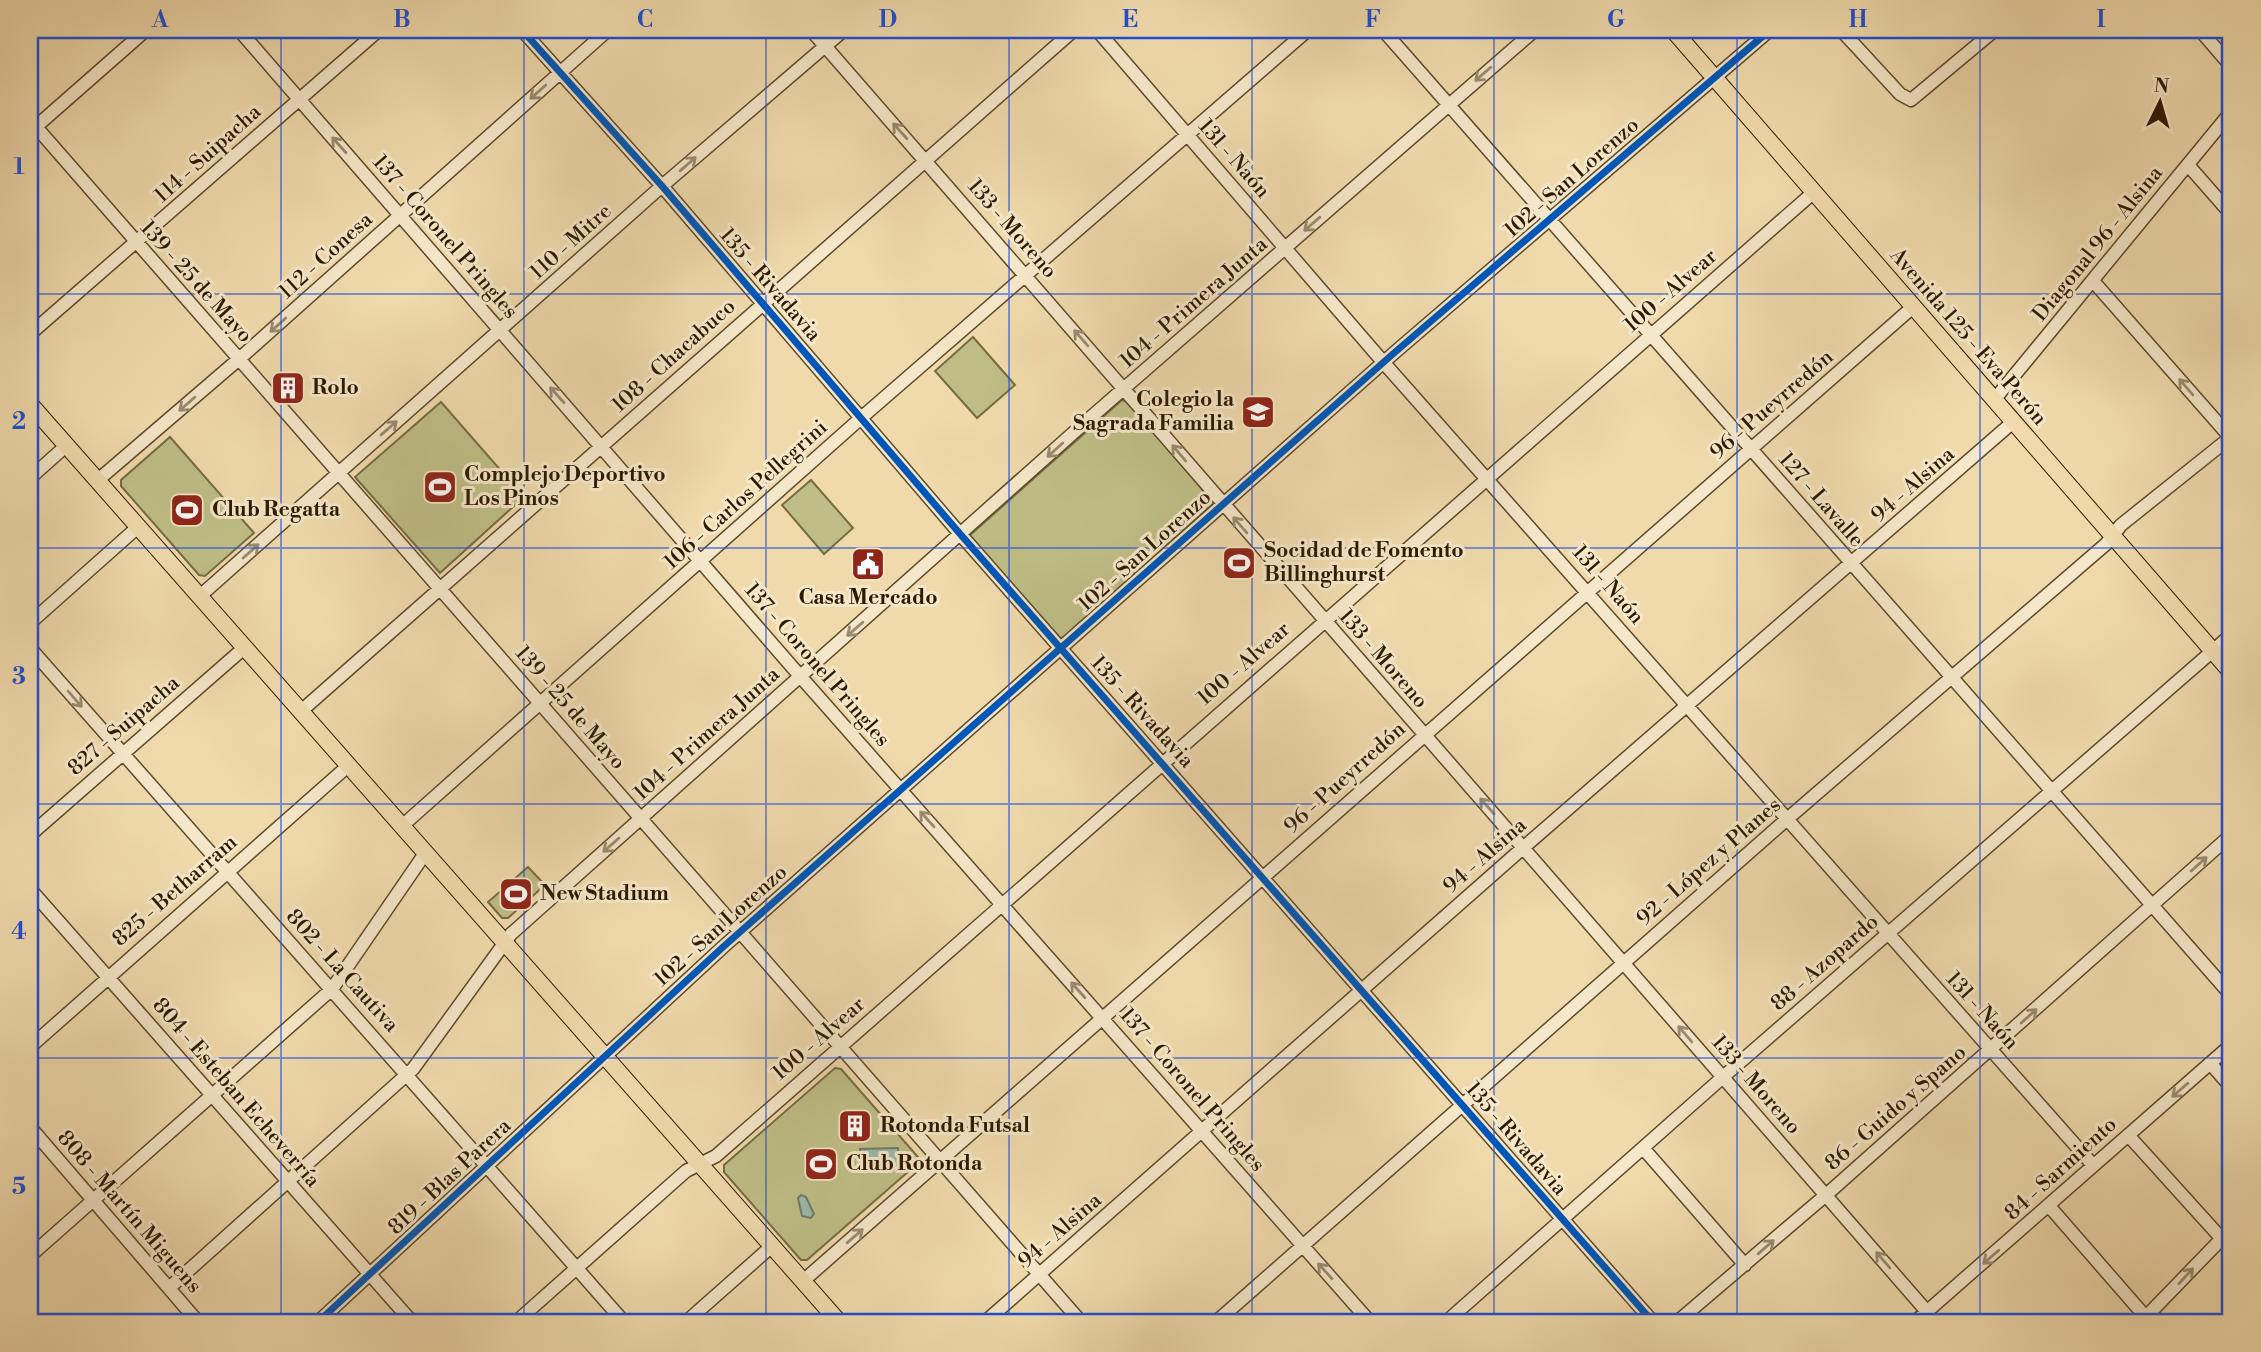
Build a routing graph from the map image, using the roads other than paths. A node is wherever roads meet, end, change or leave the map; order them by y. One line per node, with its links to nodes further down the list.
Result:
1 (146, 30): 25 (street)
2 (239, 30): 22 (street, 137 - Coronel Pringles)
3 (379, 30): 22 (street, 114 - Suipacha)
4 (522, 30): 20 (street, 135 - Rivadavia)
5 (608, 30): 20 (street, 112 - Conesa)
6 (811, 30): 18 (street, 133 - Moreno)
7 (844, 30): 18 (street, 110 - Mitre)
8 (1074, 30): 27 (street, 108 - Chacabuco)
9 (1097, 30): 26 (street, 131 - Naón)
10 (1308, 30): 26 (street, 106 - Carlos Pellegrini)
11 (1383, 30): 23 (street, 127 - Lavalle)
12 (1535, 30): 23 (street, 104 - Primera Junta, one-way to 23)
13 (1673, 30): 21 (main road, Avenida 125 - Eva Perón)
14 (1770, 30): 21 (street, 102 - San Lorenzo)
15 (1841, 30): 16 (street)
16 (1995, 30)
17 (2200, 30): 19 (street)
18 (825, 46): 27 (street, 133 - Moreno, one-way to 18); 29 (street, 110 - Mitre, one-way to 18)
19 (2231, 66)
20 (560, 72): 29 (street, 135 - Rivadavia); 31 (street, 112 - Conesa, one-way to 31)
21 (1715, 78): 30 (main road, Avenida 125 - Eva Perón); 33 (street, 102 - San Lorenzo)
22 (298, 100): 31 (street, 137 - Coronel Pringles, one-way to 22); 34 (street, 114 - Suipacha)
23 (1448, 105): 33 (street, 127 - Lavalle); 35 (street, 104 - Primera Junta, one-way to 35)
24 (2231, 112): 28 (street, Diagonal 96 - Alsina)
25 (32, 127): 34 (street, 139 - 25 de Mayo)
26 (1188, 135): 35 (street, 131 - Naón); 36 (street, 106 - Carlos Pellegrini)
27 (926, 159): 36 (street, 133 - Moreno); 38 (street, 108 - Chacabuco)
28 (2188, 165): 32 (street); 37 (street, Diagonal 96 - Alsina)
29 (662, 187): 38 (street, 135 - Rivadavia); 40 (street, 110 - Mitre)
30 (1814, 192): 39 (main road, Avenida 125 - Eva Perón); 42 (street, 100 - Alvear)
31 (401, 214): 40 (street, 137 - Coronel Pringles); 43 (street, 112 - Conesa, one-way to 43)
32 (2231, 214)
33 (1549, 221): 42 (street, 127 - Lavalle); 44 (street, 102 - San Lorenzo)
34 (136, 244): 41 (street, 114 - Suipacha); 43 (street, 139 - 25 de Mayo)
35 (1286, 247): 44 (street, 131 - Naón); 45 (street, 104 - Primera Junta)
36 (1026, 274): 45 (street, 133 - Moreno, one-way to 36); 48 (street, 106 - Carlos Pellegrini)
37 (2093, 281): 46 (street, Diagonal 96 - Alsina); 50 (street, one-way to 37)
38 (763, 303): 48 (street, 135 - Rivadavia); 52 (street, 108 - Chacabuco)
39 (1914, 306): 46 (main road, Avenida 125 - Eva Perón); 53 (street, 96 - Pueyrredón)
40 (500, 331): 52 (street, 137 - Coronel Pringles, one-way to 40); 54 (street, 110 - Mitre, one-way to 40)
41 (30, 334)
42 (1649, 335): 53 (street, 127 - Lavalle); 55 (street, 100 - Alvear)
43 (239, 359): 54 (street, 139 - 25 de Mayo); 57 (street, 112 - Conesa, one-way to 57)
44 (1384, 363): 55 (street, 131 - Naón); 58 (street, 102 - San Lorenzo)
45 (1125, 390): 58 (street, 133 - Moreno, one-way to 45); 60 (street, 104 - Primera Junta, one-way to 60)
46 (1994, 400): 49 (main road, Avenida 125 - Eva Perón)
47 (30, 404): 51 (main road)
48 (861, 418): 60 (street, 135 - Rivadavia); 62 (street, 106 - Carlos Pellegrini)
49 (2013, 422): 61 (main road, Avenida 125 - Eva Perón); 63 (street, 94 - Alsina)
50 (2231, 437): 61 (street, 92 - López y Planes)
51 (67, 445): 56 (street); 57 (main road)
52 (602, 446): 62 (street, 137 - Coronel Pringles); 64 (street, 108 - Chacabuco)
53 (1751, 450): 63 (street, 127 - Lavalle); 65 (street, 96 - Pueyrredón)
54 (338, 474): 64 (street, 139 - 25 de Mayo); 66 (street, 110 - Mitre, one-way to 54)
55 (1487, 477): 65 (street, 131 - Naón); 67 (street, 100 - Alvear)
56 (30, 478)
57 (98, 480): 59 (main road)
58 (1223, 505): 67 (street, 133 - Moreno, one-way to 58); 72 (street, 102 - San Lorenzo)
59 (139, 526): 66 (main road); 68 (street)
60 (961, 535): 72 (street, 135 - Rivadavia); 75 (street, 104 - Primera Junta, one-way to 75)
61 (2113, 535): 73 (main road, Avenida 125 - Eva Perón); 76 (street, 92 - López y Planes)
62 (702, 562): 75 (street, 137 - Coronel Pringles); 77 (street, 106 - Carlos Pellegrini)
63 (1851, 564): 76 (street, 127 - Lavalle); 78 (street, 94 - Alsina)
64 (441, 590): 77 (street, 139 - 25 de Mayo); 79 (street, 108 - Chacabuco)
65 (1589, 592): 78 (street, 131 - Naón); 80 (street, 96 - Pueyrredón)
66 (200, 596): 71 (main road)
67 (1324, 620): 80 (street, 133 - Moreno); 82 (street, 100 - Alvear)
68 (30, 623)
69 (2231, 635): 73 (street, 88 - Azopardo)
70 (30, 648): 81 (street, 802 - La Cautiva, one-way to 81)
71 (244, 648): 79 (main road); 81 (street, 827 - Suipacha)
72 (1062, 649): 82 (street, 135 - Rivadavia); 84 (street, 102 - San Lorenzo)
73 (2213, 651): 74 (main road, Avenida 125 - Eva Perón); 85 (street, 88 - Azopardo)
74 (2231, 673)
75 (800, 677): 84 (street, 137 - Coronel Pringles); 86 (street, 104 - Primera Junta)
76 (1953, 680): 85 (street, 127 - Lavalle); 87 (street, 92 - López y Planes)
77 (541, 704): 86 (street, 139 - 25 de Mayo); 88 (street, 106 - Carlos Pellegrini)
78 (1687, 706): 87 (street, 131 - Naón); 91 (street, 94 - Alsina)
79 (300, 712): 83 (main road)
80 (1423, 734): 91 (street, 133 - Moreno, one-way to 80); 94 (street, 96 - Pueyrredón)
81 (122, 752): 89 (street, 827 - Suipacha); 93 (street, 802 - La Cautiva)
82 (1162, 761): 94 (street, 135 - Rivadavia); 96 (street, 100 - Alvear)
83 (348, 766): 88 (main road); 93 (street, 825 - Betharram)
84 (901, 790): 96 (street, 137 - Coronel Pringles, one-way to 84); 98 (street, 102 - San Lorenzo)
85 (2051, 792): 97 (street, 127 - Lavalle); 99 (street, 88 - Azopardo)
86 (641, 819): 98 (street, 139 - 25 de Mayo); 100 (street, 104 - Primera Junta, one-way to 100)
87 (1786, 820): 99 (street, 131 - Naón); 101 (street, 92 - López y Planes)
88 (402, 826): 92 (main road)
89 (30, 835)
90 (2231, 835): 97 (street, 86 - Guido y Spano, one-way to 90)
91 (1524, 847): 101 (street, 133 - Moreno); 104 (street, 94 - Alsina)
92 (426, 852): 100 (main road); 103 (street)
93 (228, 871): 102 (street, 825 - Betharram); 103 (street, 802 - La Cautiva)
94 (1262, 877): 104 (street, 135 - Rivadavia); 106 (street, 96 - Pueyrredón)
95 (30, 889): 102 (street, 804 - Esteban Echeverría)
96 (1002, 904): 106 (street, 137 - Coronel Pringles, one-way to 96); 107 (street, 100 - Alvear)
97 (2152, 906): 105 (street, 127 - Lavalle); 110 (street, 86 - Guido y Spano, one-way to 97)
98 (740, 932): 107 (street, 139 - 25 de Mayo); 111 (street, 102 - San Lorenzo)
99 (1888, 934): 110 (street, 131 - Naón); 114 (street, 88 - Azopardo)
100 (504, 941): 111 (main road); 113 (street, 104 - Primera Junta)
101 (1623, 963): 114 (street, 133 - Moreno, one-way to 101); 117 (street, 92 - López y Planes)
102 (108, 976): 109 (street, 825 - Betharram); 116 (street, 804 - Esteban Echeverría)
103 (332, 989): 113 (street, 802 - La Cautiva); 116 (street)
104 (1363, 990): 117 (street, 135 - Rivadavia); 119 (street, 94 - Alsina)
105 (2231, 995)
106 (1102, 1017): 119 (street, 137 - Coronel Pringles); 122 (street, 96 - Pueyrredón)
107 (841, 1045): 122 (street, 139 - 25 de Mayo); 123 (street, 100 - Alvear)
108 (2231, 1045): 112 (street, 84 - Sarmiento)
109 (30, 1046)
110 (1991, 1050): 124 (street, 131 - Naón); 127 (street, 86 - Guido y Spano)
111 (604, 1056): 123 (main road); 125 (street, 819 - Blas Parera)
112 (2210, 1063): 115 (street); 120 (street, 84 - Sarmiento, one-way to 120)
113 (408, 1074): 125 (street, 802 - La Cautiva); 126 (street, 104 - Primera Junta)
114 (1723, 1077): 121 (street, 88 - Azopardo); 127 (street, 133 - Moreno)
115 (2231, 1087)
116 (213, 1096): 126 (street, 804 - Esteban Echeverría); 128 (street)
117 (1464, 1105): 130 (street, 135 - Rivadavia); 133 (street, 92 - López y Planes)
118 (30, 1128): 128 (street, 808 - Martín Miguens)
119 (1202, 1133): 133 (street, 137 - Coronel Pringles); 139 (street, 94 - Alsina)
120 (2128, 1135): 124 (street, 84 - Sarmiento); 131 (street)
121 (1643, 1148): 130 (street, 88 - Azopardo); 136 (street)
122 (939, 1162): 139 (street, 139 - 25 de Mayo); 140 (street, 96 - Pueyrredón, one-way to 122)
123 (699, 1164): 132 (main road); 137 (street, 100 - Alvear)
124 (2092, 1164): 129 (street, 84 - Sarmiento)
125 (487, 1167): 137 (street, 802 - La Cautiva); 138 (street, 819 - Blas Parera)
126 (289, 1183): 138 (street, 804 - Esteban Echeverría); 141 (street, 104 - Primera Junta)
127 (1826, 1195): 136 (street, 86 - Guido y Spano, one-way to 127); 142 (street, 133 - Moreno, one-way to 127)
128 (94, 1201): 135 (street); 141 (street, 808 - Martín Miguens)
129 (2049, 1206): 142 (street, 84 - Sarmiento, one-way to 142); 143 (street)
130 (1562, 1218): 155 (street, 88 - Azopardo); 156 (street, 135 - Rivadavia)
131 (2227, 1233): 134 (street); 143 (street, one-way to 131)
132 (772, 1246): 140 (main road); 149 (street)
133 (1303, 1247): 153 (street, 92 - López y Planes); 154 (street, 137 - Coronel Pringles, one-way to 133)
134 (2231, 1249)
135 (30, 1256)
136 (1745, 1265): 157 (street, 86 - Guido y Spano)
137 (578, 1268): 147 (street, 100 - Alvear); 148 (street, 802 - La Cautiva)
138 (370, 1275): 145 (street, 819 - Blas Parera); 146 (street, 804 - Esteban Echeverría)
139 (1039, 1275): 151 (street, 94 - Alsina); 152 (street, 139 - 25 de Mayo)
140 (803, 1281): 150 (main road)
141 (169, 1288): 144 (street, 808 - Martín Miguens)
142 (1931, 1317): 158 (street, 84 - Sarmiento)
143 (2145, 1321)
144 (197, 1322)
145 (318, 1322)
146 (412, 1322)
147 (516, 1322)
148 (625, 1322)
149 (686, 1322)
150 (839, 1322)
151 (985, 1322)
152 (1081, 1322)
153 (1216, 1322)
154 (1370, 1322)
155 (1446, 1322)
156 (1653, 1322)
157 (1677, 1322)
158 (1915, 1322)

